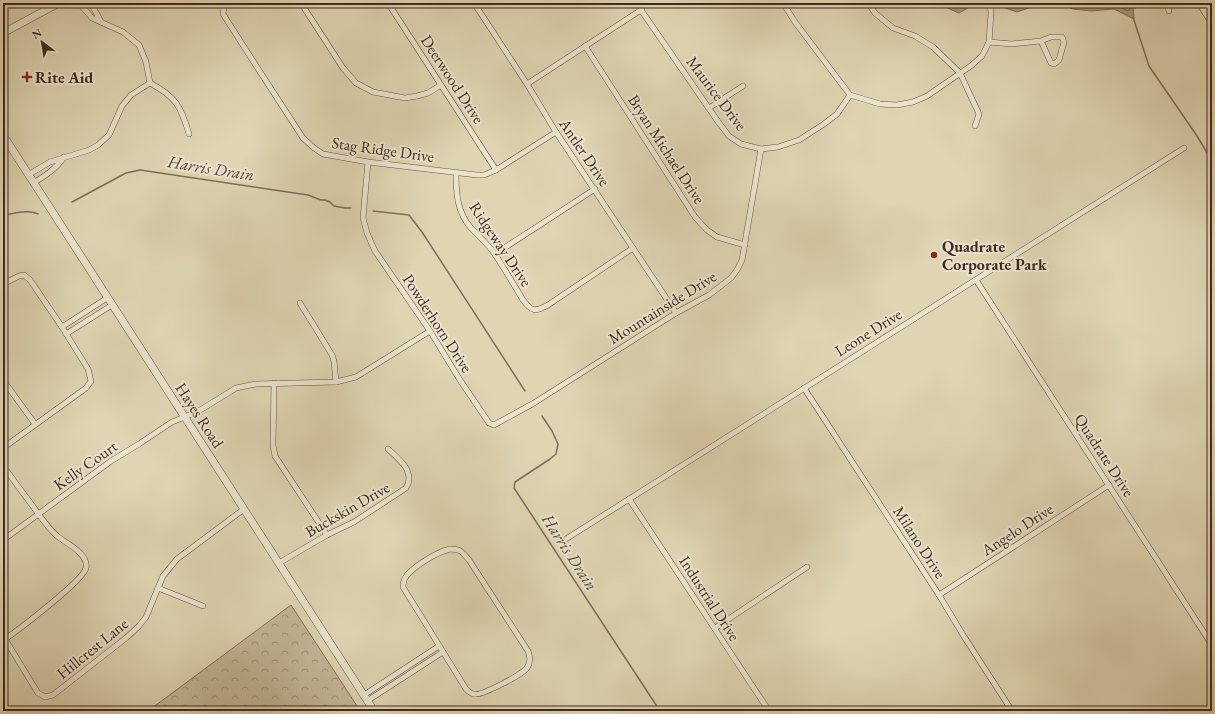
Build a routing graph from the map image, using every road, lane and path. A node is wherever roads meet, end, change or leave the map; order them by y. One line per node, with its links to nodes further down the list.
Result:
1 (59, 3): 18 (street)
2 (79, 3): 16 (street)
3 (91, 3): 16 (street)
4 (227, 3): 36 (street, Stag Ridge Drive)
5 (301, 3): 25 (street)
6 (388, 3): 25 (street, Deerwood Drive)
7 (474, 3): 24 (street, Antler Drive)
8 (644, 3): 14 (street)
9 (783, 3): 27 (street)
10 (868, 3): 22 (street)
11 (990, 3): 20 (street)
12 (1167, 3): 15 (street)
13 (1200, 3): 17 (street)
14 (641, 10): 21 (street); 28 (street, Maurice Drive)
15 (1168, 11)
16 (101, 22): 23 (street)
17 (1212, 22)
18 (3, 34)
19 (1041, 41): 19 (street); 20 (street)
20 (989, 42): 22 (street)
21 (585, 46): 24 (street); 42 (street, Bryan Michael Drive)
22 (960, 73): 27 (street); 29 (street)
23 (150, 83): 31 (street); 35 (street)
24 (527, 84): 30 (street, Antler Drive)
25 (441, 85): 37 (street, Deerwood Drive)
26 (743, 86): 28 (street)
27 (850, 95): 34 (street, Maurice Drive)
28 (709, 108): 34 (street, Maurice Drive)
29 (975, 126)
30 (556, 132): 37 (street, Stag Ridge Drive); 41 (street, Antler Drive)
31 (189, 134)
32 (3, 135): 39 (street, Hayes Road)
33 (1184, 148): 45 (street, Leone Drive)
34 (761, 149): 42 (street, Mountainside Drive)
35 (64, 156): 39 (street); 40 (street)
36 (368, 162): 38 (street, Stag Ridge Drive); 52 (street, Powderhorn Drive)
37 (496, 170): 38 (street, Stag Ridge Drive)
38 (456, 173): 44 (street, Ridgeway Drive)
39 (28, 175): 40 (street, Hayes Road)
40 (34, 183): 47 (street, Hayes Road)
41 (595, 189): 43 (street, Antler Drive); 44 (street)
42 (745, 245): 50 (street, Mountainside Drive)
43 (633, 248): 44 (street, Ridgeway Drive); 50 (street, Antler Drive)
44 (495, 254)
45 (976, 280): 57 (street, Leone Drive); 64 (street, Quadrate Drive)
46 (3, 284): 51 (street)
47 (108, 298): 49 (street, Hayes Road); 51 (street)
48 (300, 303): 55 (street)
49 (112, 305): 53 (street); 59 (street, Hayes Road)
50 (676, 313): 58 (street, Mountainside Drive)
51 (62, 327): 53 (street)
52 (430, 331): 55 (street, Kelly Court); 58 (street, Powderhorn Drive)
53 (66, 334): 60 (street)
54 (3, 380): 60 (street)
55 (336, 382): 56 (street, Kelly Court)
56 (274, 383): 59 (street, Kelly Court); 68 (street)
57 (804, 388): 65 (street, Leone Drive); 74 (street, Milano Drive)
58 (554, 390)
59 (185, 417): 66 (street, Hayes Road); 67 (street, Kelly Court)
60 (35, 424): 61 (street)
61 (3, 448)
62 (388, 449): 68 (street, Buckskin Drive)
63 (3, 466): 67 (street)
64 (1109, 485): 74 (street, Angelo Drive); 78 (street, Quadrate Drive)
65 (629, 499): 69 (street, Leone Drive); 76 (street, Industrial Drive)
66 (244, 509): 71 (street, Hayes Road); 73 (street, Hillcrest Lane)
67 (38, 514): 70 (street, Kelly Court); 77 (street)
68 (327, 535): 71 (street, Buckskin Drive)
69 (566, 539)
70 (3, 540)
71 (280, 563): 83 (street, Hayes Road)
72 (807, 567): 76 (street)
73 (158, 588): 75 (street); 77 (street, Hillcrest Lane)
74 (939, 596): 86 (street, Milano Drive)
75 (203, 606)
76 (715, 628): 85 (street, Industrial Drive)
77 (4, 640)
78 (1212, 645)
79 (439, 646): 80 (street); 80 (street); 81 (street)
80 (443, 652): 82 (street)
81 (405, 668): 82 (street); 83 (street)
82 (409, 674): 83 (street)
83 (366, 698): 84 (street, Hayes Road)
84 (374, 711)
85 (769, 711)
86 (1012, 711)

